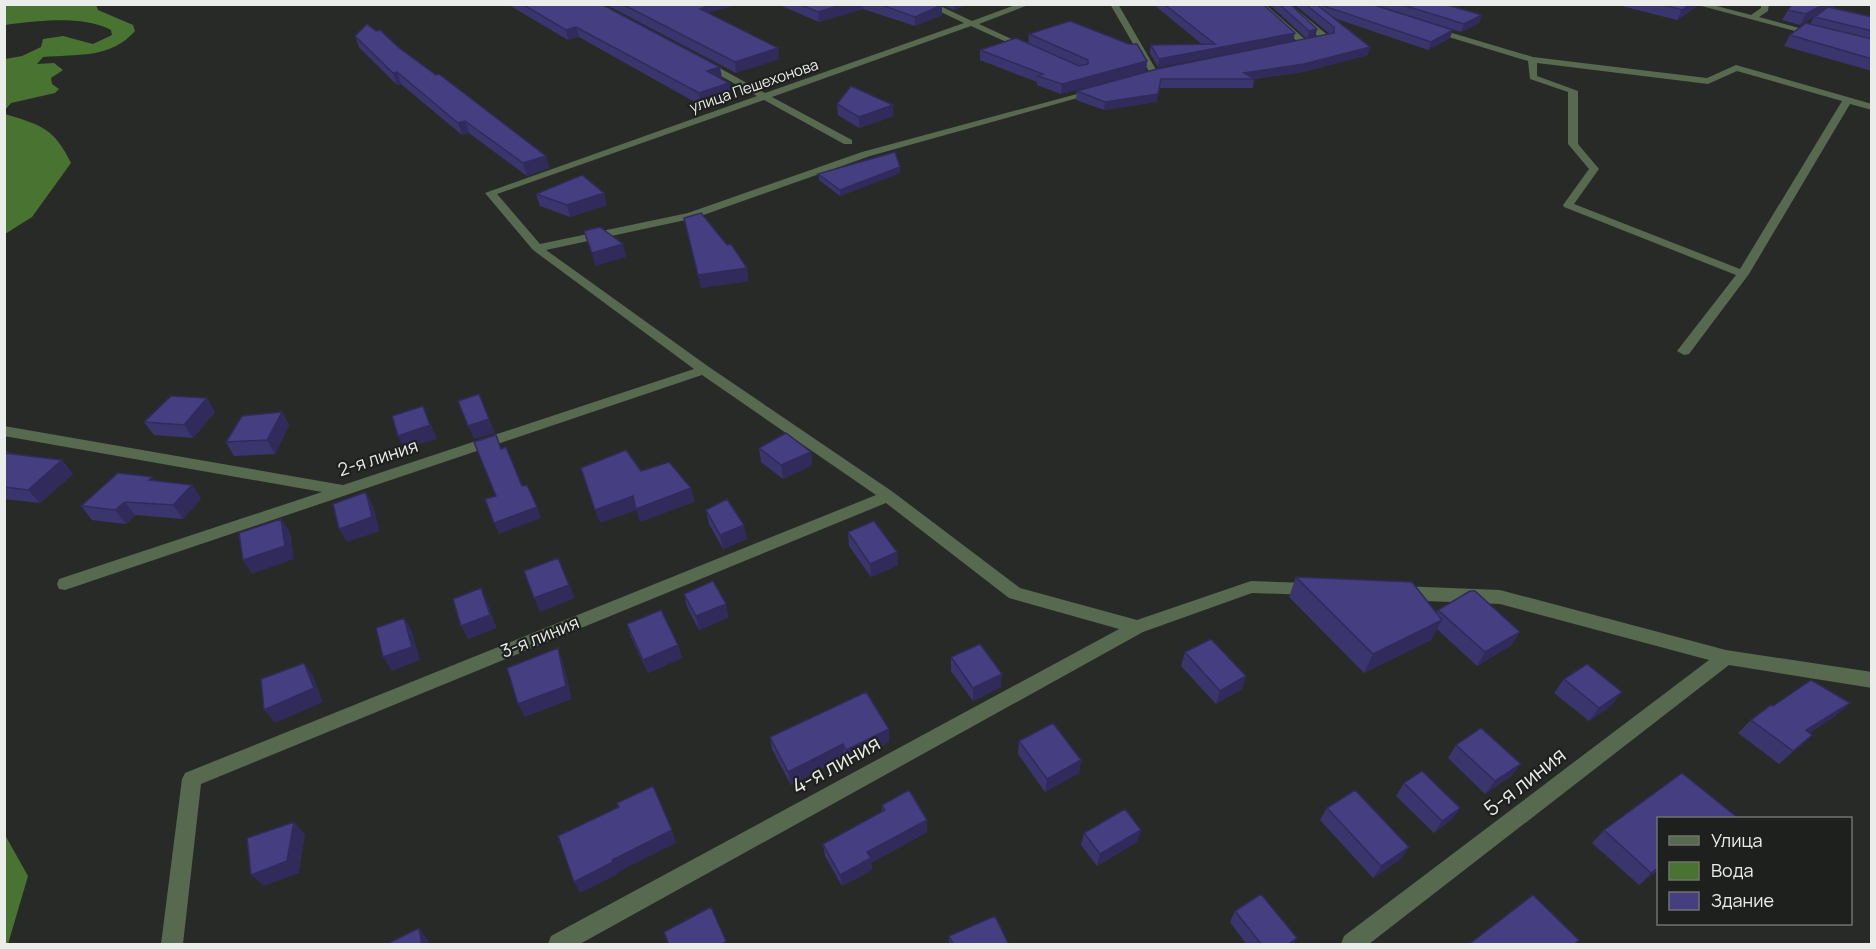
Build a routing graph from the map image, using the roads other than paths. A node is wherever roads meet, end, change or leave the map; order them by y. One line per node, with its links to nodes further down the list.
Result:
1 (928, 4): 9 (street)
2 (1027, 4): 9 (street, улица Пешехонова)
3 (1114, 4): 18 (street)
4 (1260, 4): 12 (street)
5 (1286, 4): 12 (street)
6 (1698, 4): 8 (street)
7 (1766, 4): 8 (street)
8 (1752, 18): 11 (street)
9 (974, 24): 14 (street); 21 (street, улица Пешехонова)
10 (1421, 25): 16 (street)
11 (1828, 37)
12 (1304, 43): 13 (street)
13 (1293, 46)
14 (1039, 53)
15 (696, 59): 21 (street)
16 (1532, 60): 22 (street); 26 (street)
17 (1166, 71): 18 (street)
18 (1154, 74): 19 (street)
19 (1143, 76)
20 (1110, 86): 25 (street)
21 (769, 97): 24 (street); 25 (street, улица Пешехонова)
22 (1848, 100): 23 (street); 26 (street)
23 (1872, 107)
24 (849, 142)
25 (537, 248): 28 (street)
26 (1743, 274): 27 (street)
27 (1684, 351)
28 (704, 370): 30 (street, 2-я линия); 31 (street)
29 (4, 431): 30 (street)
30 (344, 490): 32 (street, 2-я линия)
31 (888, 496): 35 (street); 38 (street, 3-я линия)
32 (65, 584)
33 (1326, 590): 35 (street, 4-я линия)
34 (1384, 592): 36 (street)
35 (1137, 627): 39 (street, 4-я линия)
36 (1726, 657): 37 (street); 40 (street, 5-я линия)
37 (1872, 680)
38 (172, 945)
39 (559, 945)
40 (1352, 945)

